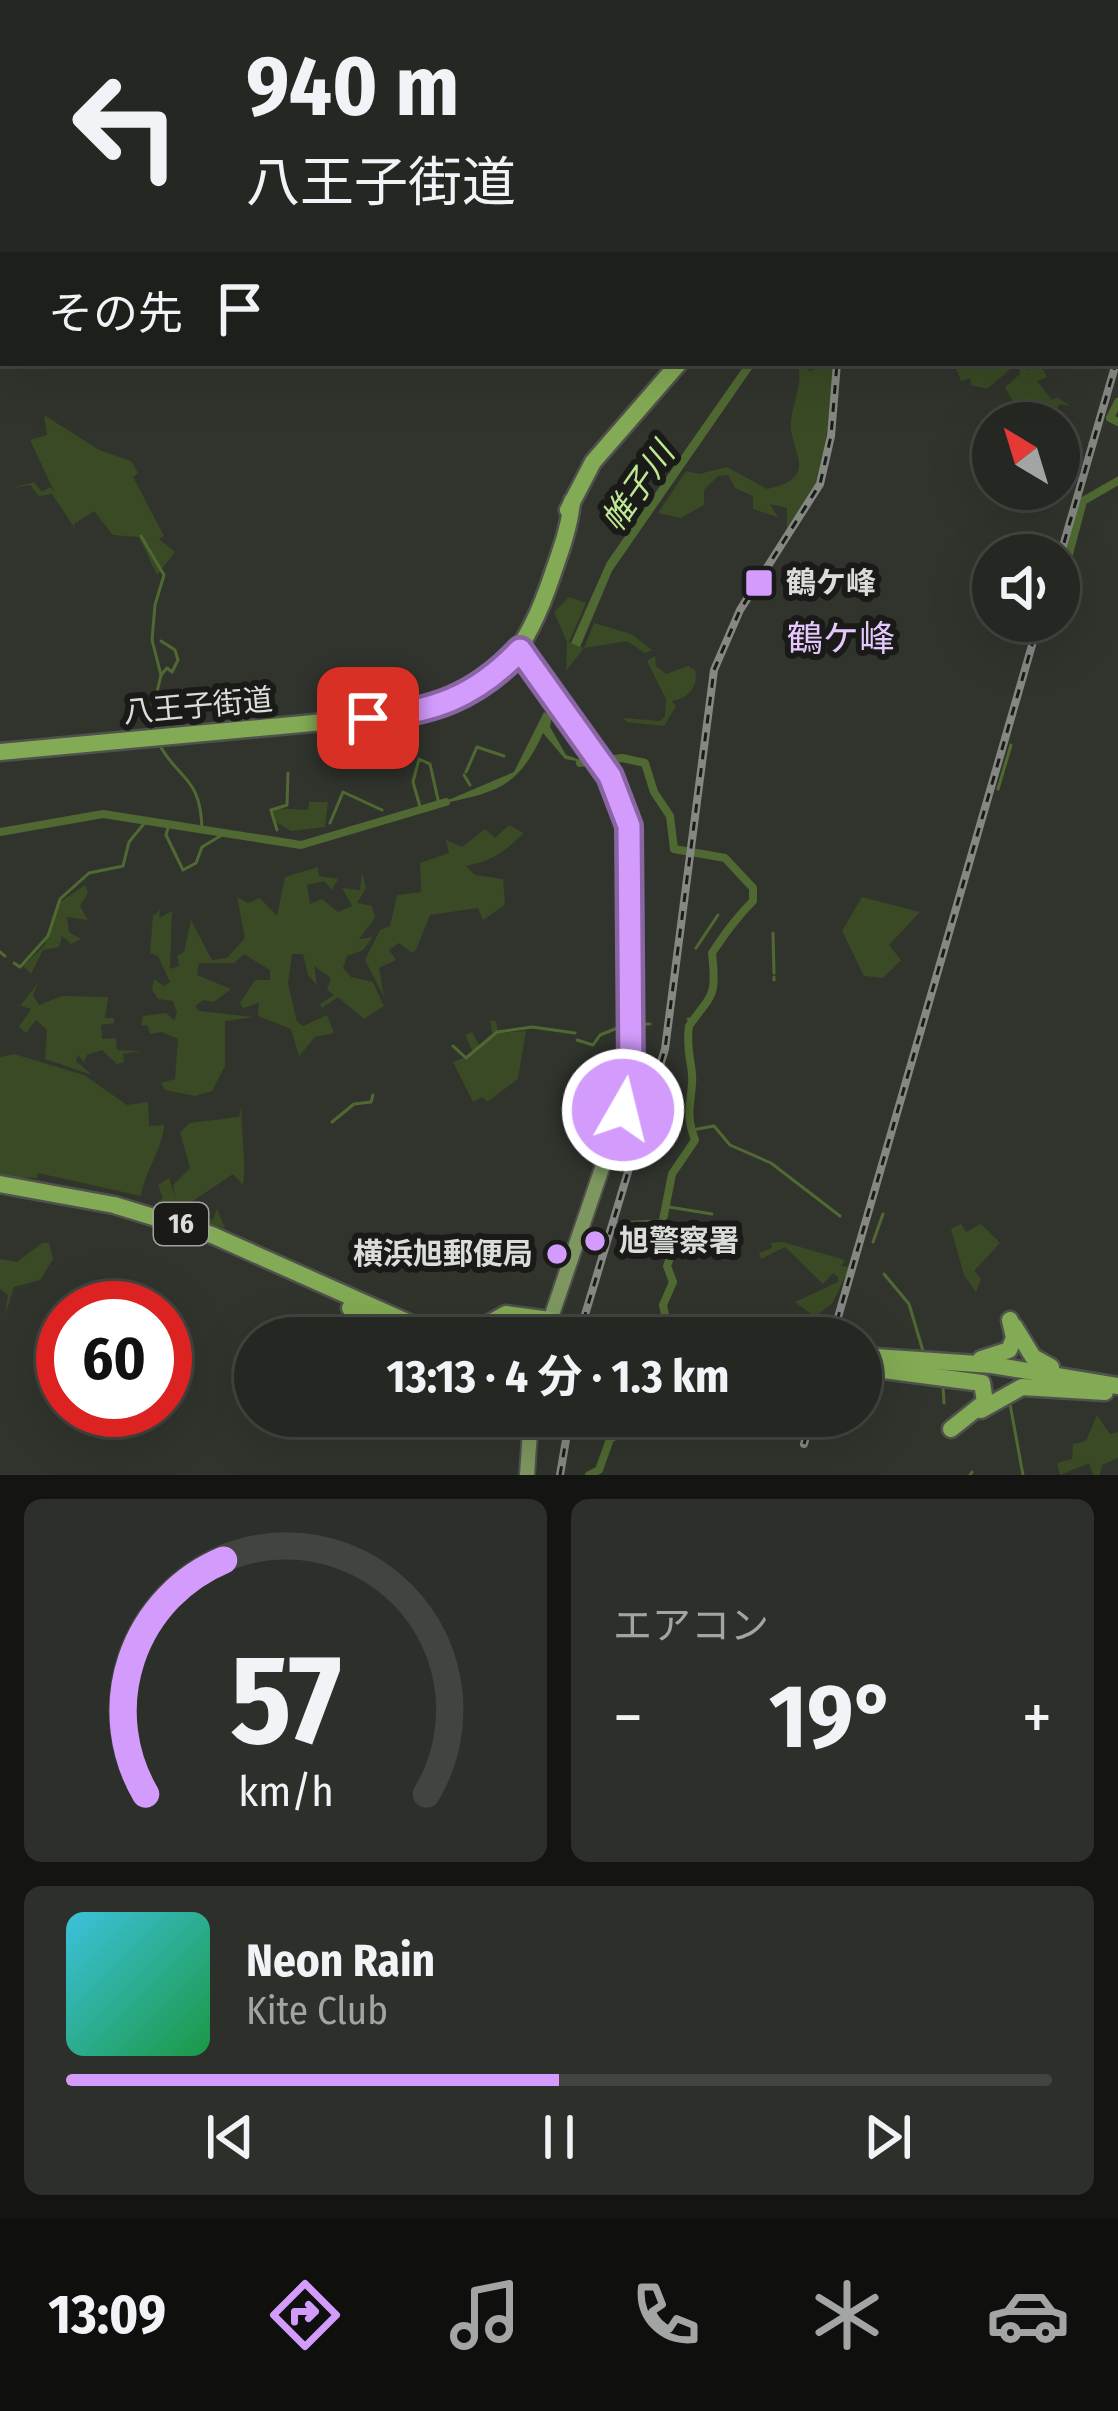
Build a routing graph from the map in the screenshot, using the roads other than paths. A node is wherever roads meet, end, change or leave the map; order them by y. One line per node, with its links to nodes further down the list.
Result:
1 (676, 366): 2 (highway, 八王子街道)
2 (572, 501): 3 (highway, 八王子街道); 3 (highway, 八王子街道)
3 (521, 651): 4 (highway, 八王子街道); 11 (main road)
4 (0, 752)
5 (0, 1187): 6 (highway, 16)
6 (347, 1301): 7 (highway); 8 (highway, 16); 9 (highway, 16); 10 (highway)
7 (370, 1317)
8 (377, 1317)
9 (389, 1317)
10 (401, 1317)
11 (551, 1317)
12 (882, 1364): 13 (highway)
13 (885, 1364): 14 (highway); 14 (highway)
14 (989, 1370): 15 (highway); 15 (highway); 15 (highway)
15 (1118, 1387)
16 (530, 1437): 17 (main road)
17 (527, 1475)

